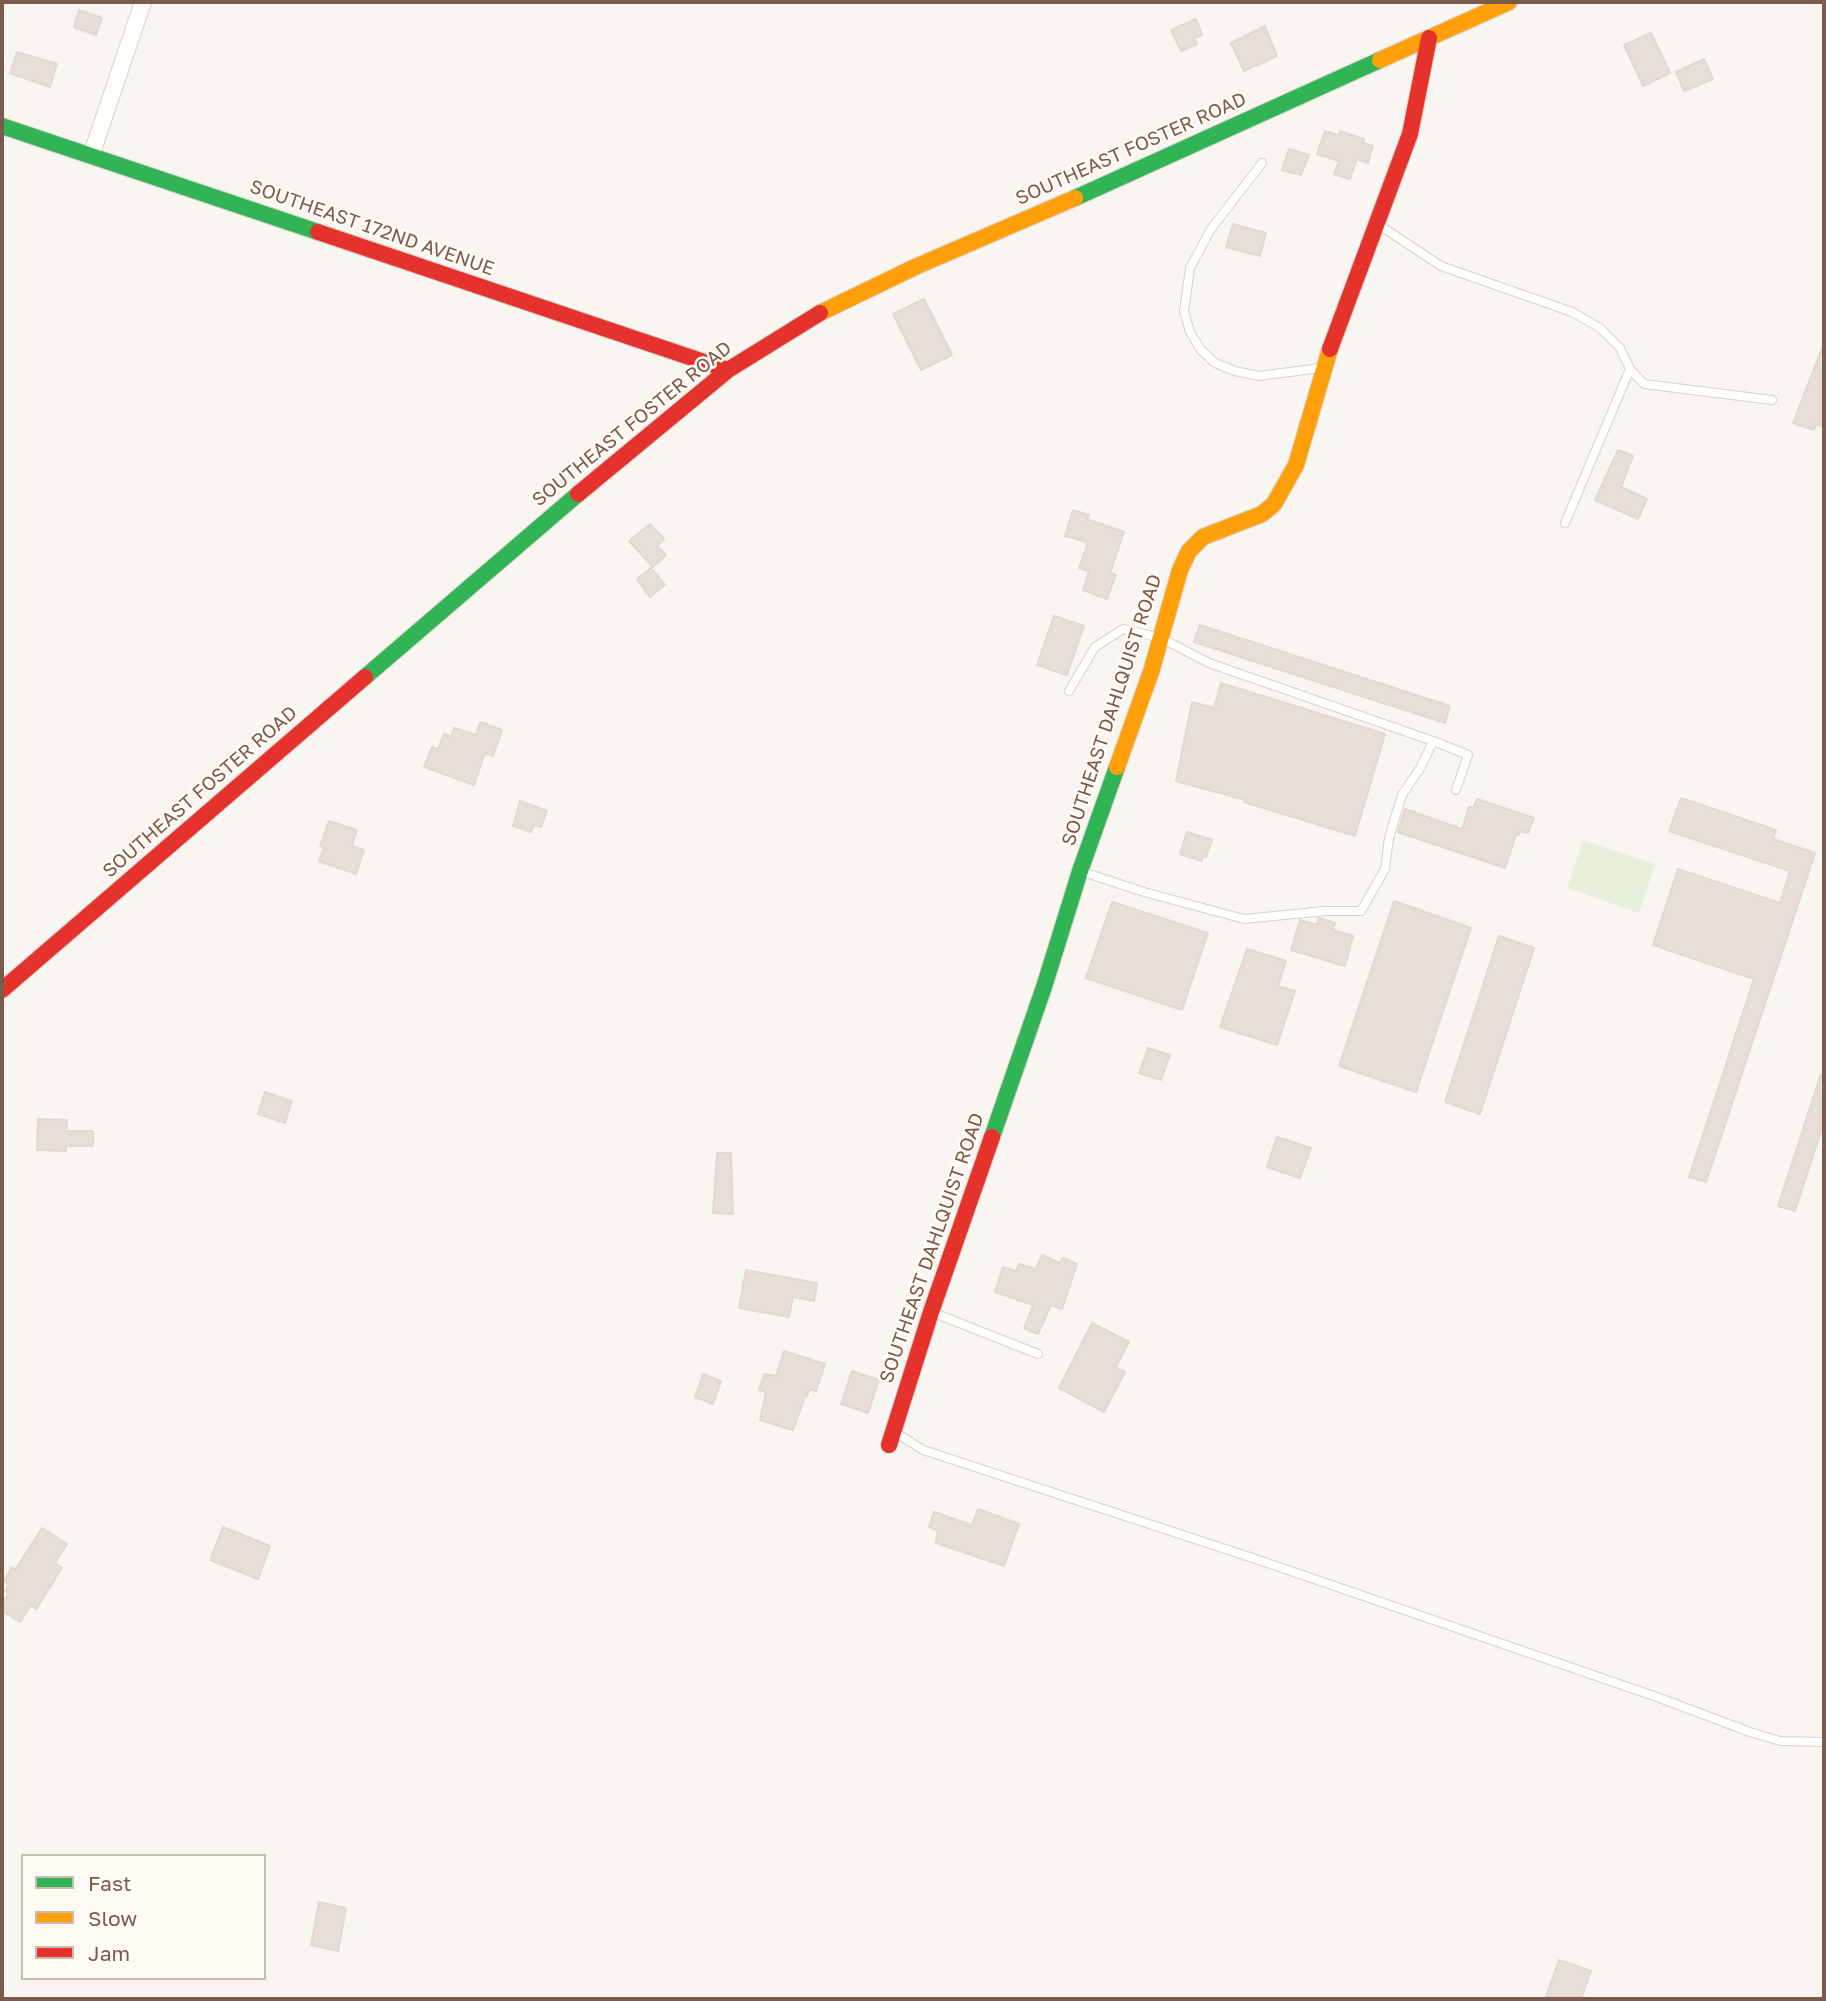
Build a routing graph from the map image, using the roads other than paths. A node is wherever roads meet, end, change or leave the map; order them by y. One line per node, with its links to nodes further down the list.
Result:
1 (143, 2): 5 (street)
2 (1509, 2): 3 (main road, SOUTHEAST FOSTER ROAD)
3 (1429, 38): 7 (main road, SOUTHEAST DAHLQUIST ROAD); 10 (main road, SOUTHEAST FOSTER ROAD)
4 (2, 126): 5 (main road, SOUTHEAST 172ND AVENUE)
5 (91, 156): 10 (main road, SOUTHEAST 172ND AVENUE)
6 (1262, 163): 8 (lane)
7 (1377, 223): 8 (main road, SOUTHEAST DAHLQUIST ROAD); 9 (lane)
8 (1323, 367): 13 (main road, SOUTHEAST DAHLQUIST ROAD)
9 (1630, 369): 11 (lane); 12 (lane)
10 (728, 370): 18 (main road, SOUTHEAST FOSTER ROAD)
11 (1772, 401)
12 (1564, 523)
13 (1161, 638): 14 (lane); 15 (lane); 17 (main road, SOUTHEAST DAHLQUIST ROAD)
14 (1069, 691)
15 (1433, 741): 16 (lane); 17 (lane)
16 (1456, 790)
17 (1080, 871): 19 (main road, SOUTHEAST DAHLQUIST ROAD)
18 (2, 990)
19 (931, 1312): 20 (lane); 21 (main road, SOUTHEAST DAHLQUIST ROAD)
20 (1038, 1354)
21 (891, 1438): 22 (lane)
22 (1824, 1741)

